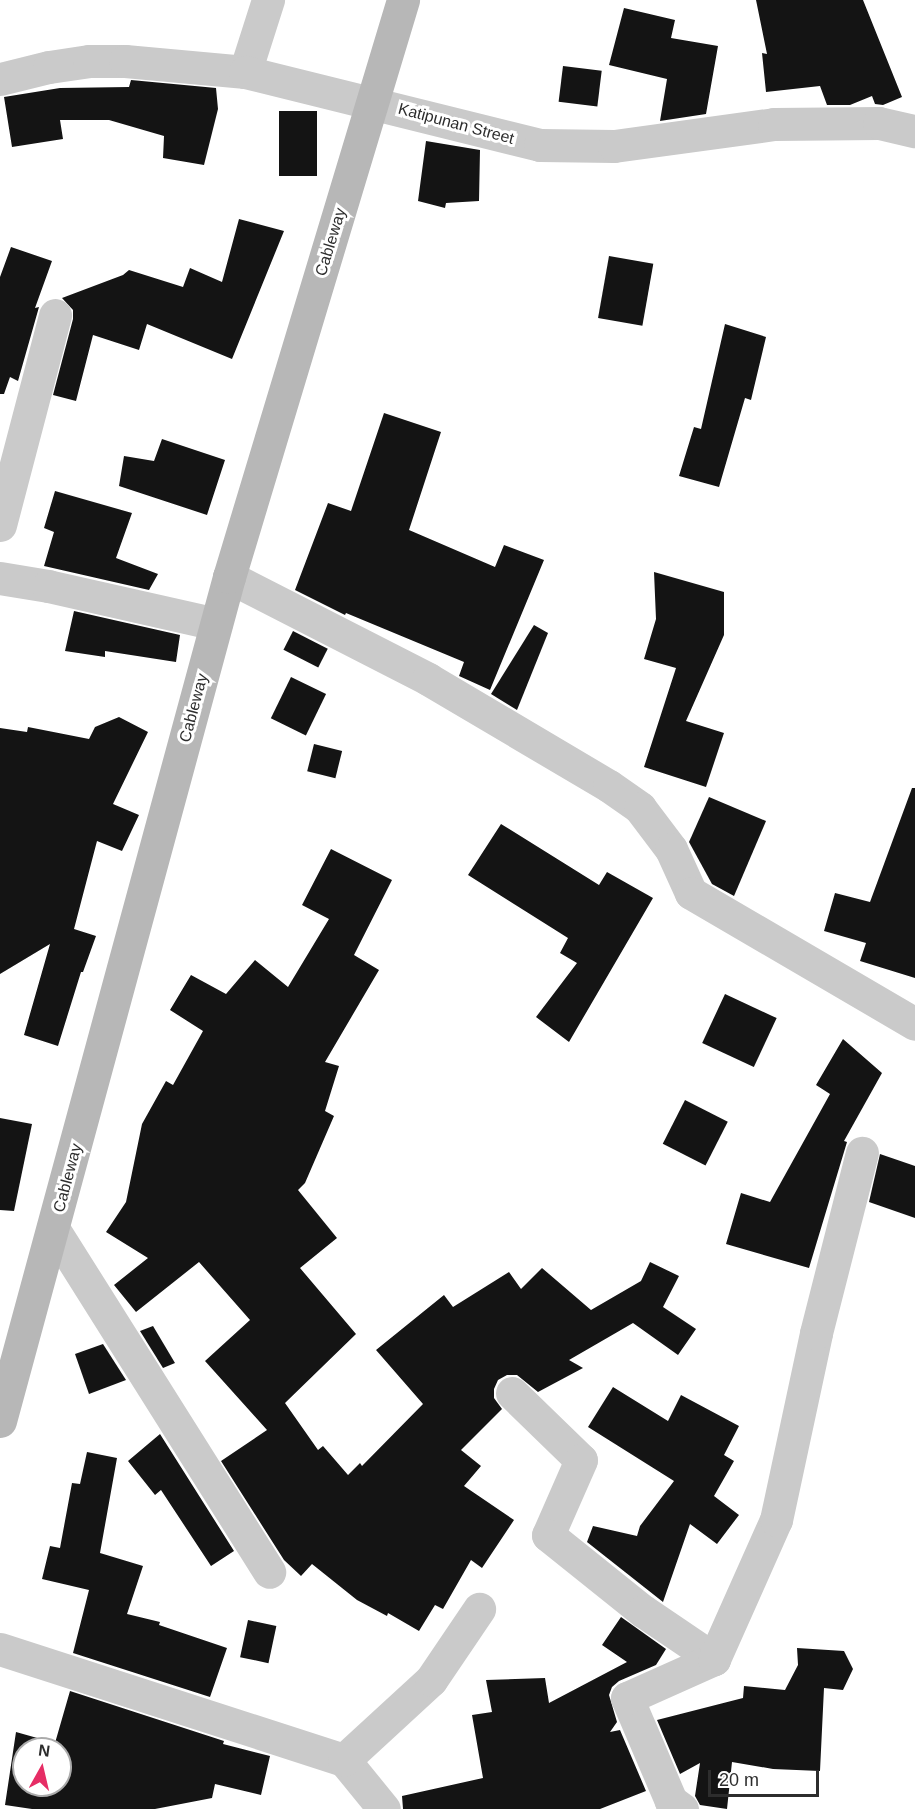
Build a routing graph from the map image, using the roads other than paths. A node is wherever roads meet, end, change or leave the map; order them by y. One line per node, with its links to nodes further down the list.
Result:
1 (267, 0): 3 (street)
2 (403, 0): 5 (street, Cableway)
3 (245, 72): 4 (street, Katipunan Street); 5 (street, Katipunan Street)
4 (0, 80)
5 (373, 102): 6 (street, Katipunan Street); 10 (street, Cableway)
6 (915, 131)
7 (55, 315): 8 (street)
8 (12, 435): 9 (street)
9 (0, 525)
10 (229, 577): 12 (street, Cableway); 13 (street)
11 (0, 578): 12 (street)
12 (216, 624): 15 (street, Cableway)
13 (915, 1024)
14 (862, 1153): 21 (street)
15 (54, 1230): 17 (street, Cableway); 18 (street)
16 (512, 1393): 21 (street)
17 (0, 1421)
18 (269, 1572)
19 (479, 1609): 22 (street)
20 (0, 1649): 22 (street)
21 (714, 1659): 23 (street)
22 (344, 1760): 24 (street)
23 (668, 1806)
24 (384, 1809)

